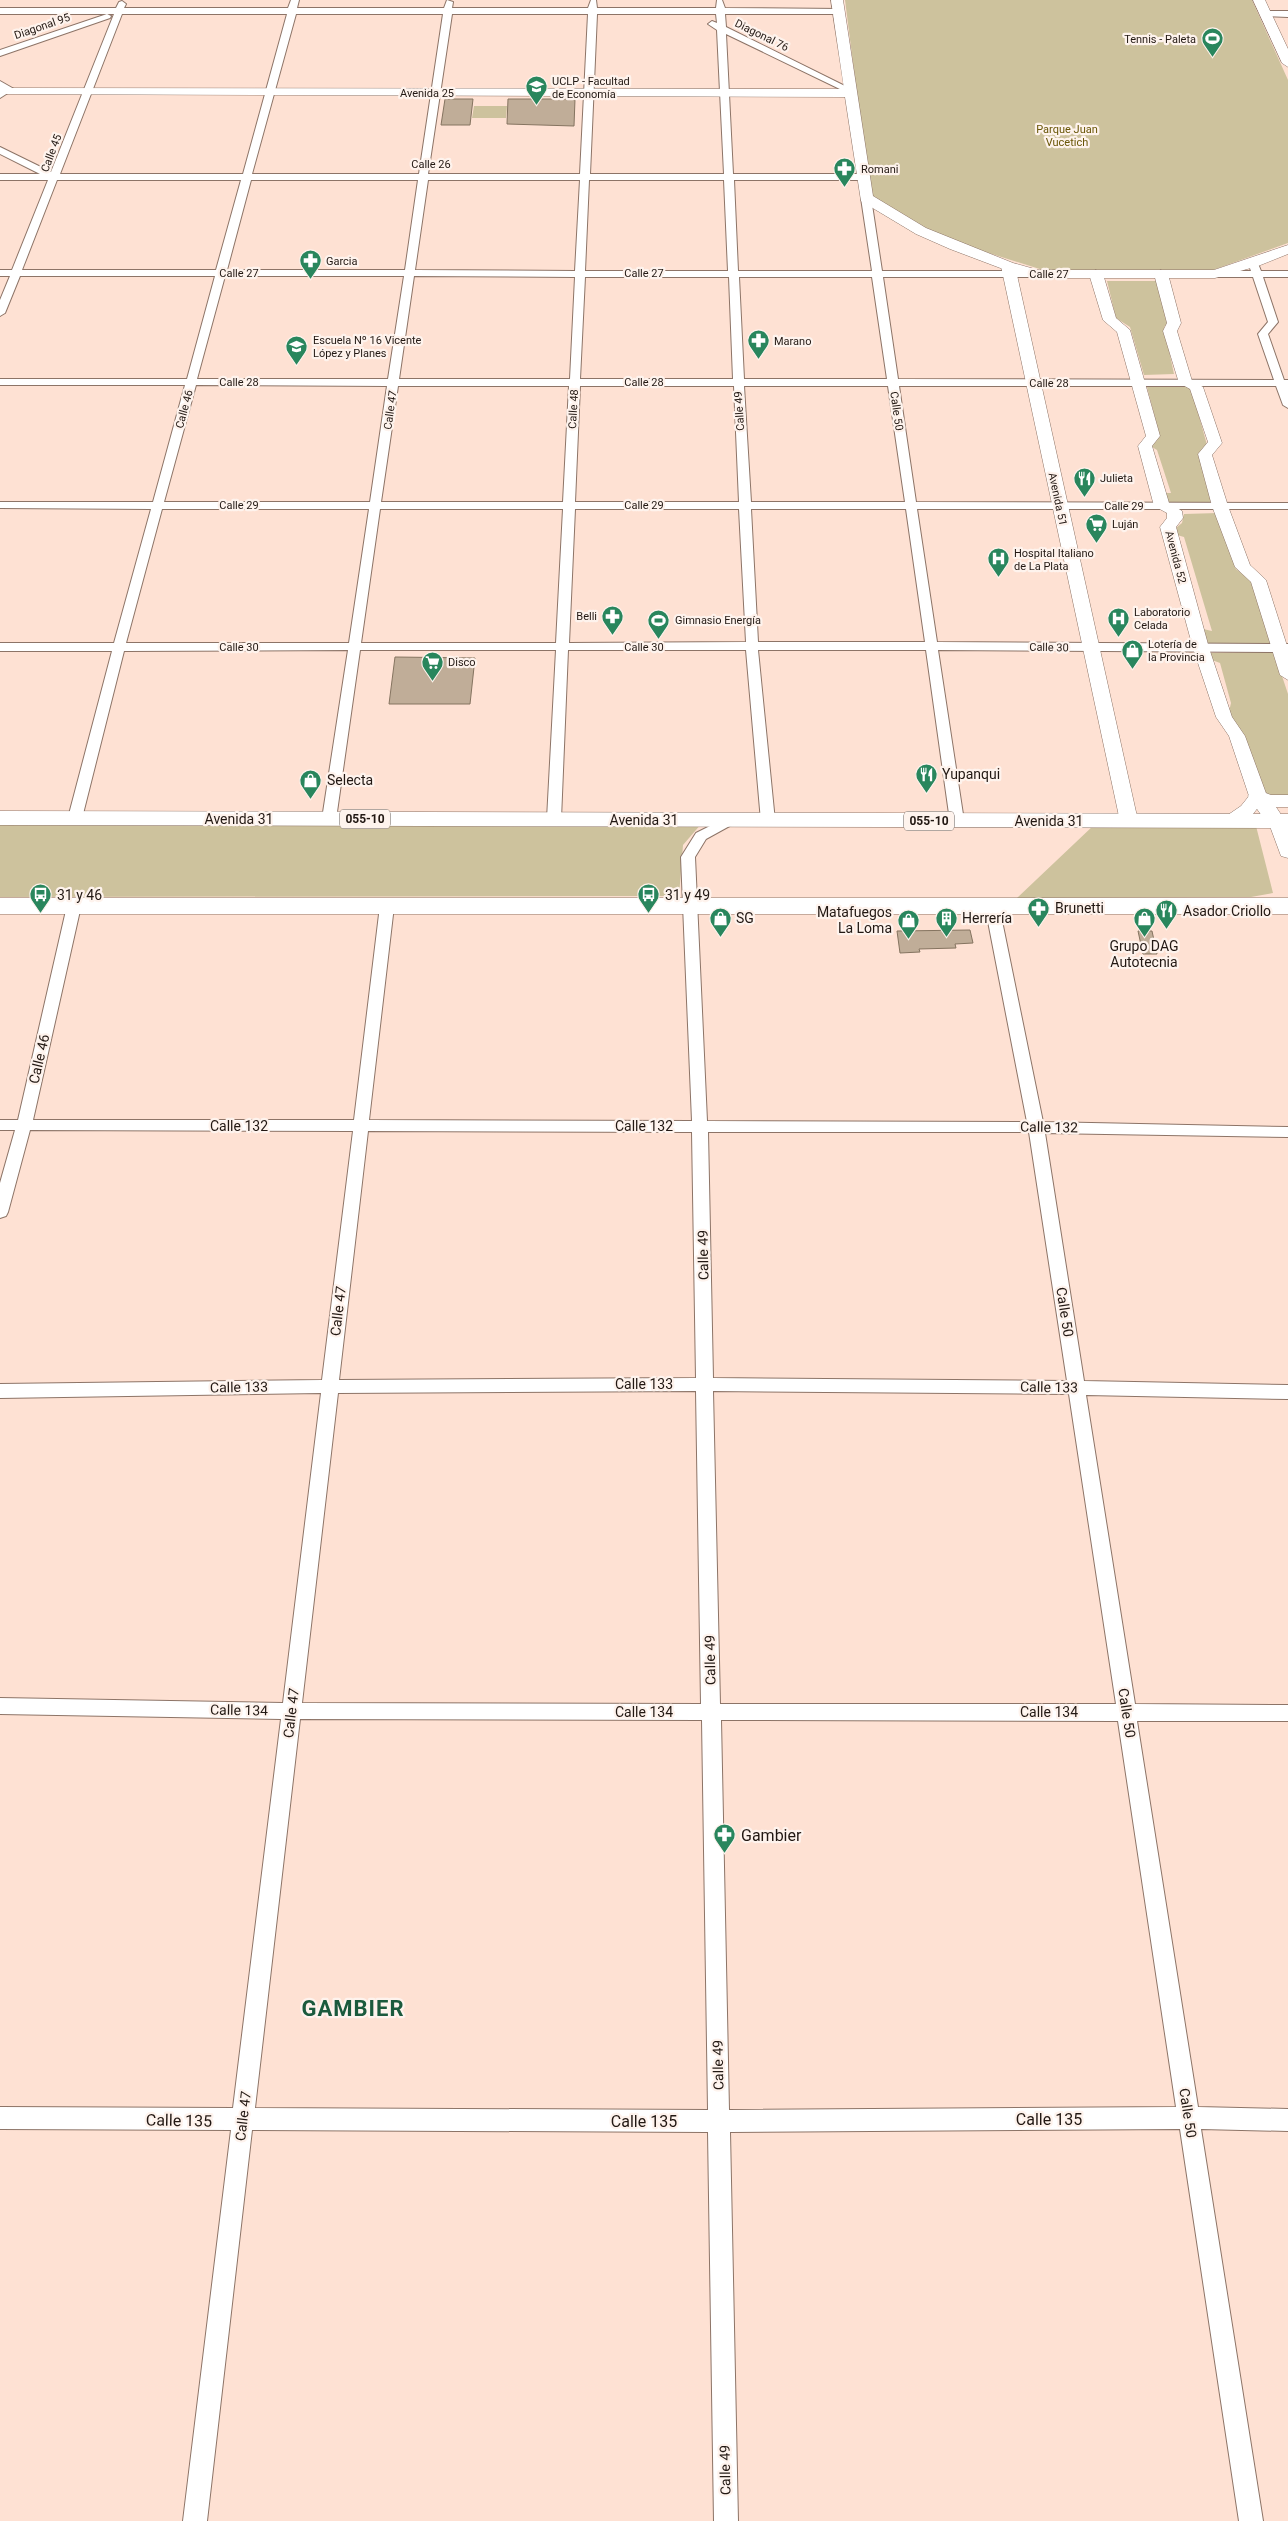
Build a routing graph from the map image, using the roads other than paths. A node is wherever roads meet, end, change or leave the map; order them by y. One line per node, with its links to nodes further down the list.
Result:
1 (123, 0): 10 (street, Calle 45)
2 (593, 0): 11 (street, Calle 48)
3 (666, 0): 12 (street, Diagonal 76)
4 (720, 0): 13 (street, Calle 49)
5 (1259, 0): 14 (main road)
6 (293, 6): 7 (street); 10 (street); 21 (street, Calle 46)
7 (449, 6): 11 (street); 22 (street, Calle 47)
8 (838, 6): 13 (street); 25 (main road, Calle 50)
9 (0, 11): 10 (street)
10 (119, 11): 17 (street, Diagonal 95); 20 (street, Calle 45)
11 (592, 11): 12 (street); 23 (street, Calle 48)
12 (691, 11): 13 (street); 16 (street, Diagonal 76)
13 (720, 11): 16 (street, Calle 49)
14 (1266, 14): 15 (street); 18 (main road)
15 (1288, 14)
16 (721, 28): 24 (street, Calle 49); 25 (street, Diagonal 76)
17 (0, 53)
18 (1288, 63)
19 (3, 90): 20 (main road, Avenida 25)
20 (87, 91): 21 (main road, Avenida 25); 28 (street, Calle 45)
21 (270, 91): 22 (main road, Avenida 25); 29 (street, Calle 46)
22 (436, 91): 23 (main road, Avenida 25); 30 (street, Calle 47)
23 (588, 91): 24 (main road, Avenida 25); 31 (street, Calle 48)
24 (724, 92): 25 (main road, Avenida 25); 32 (street, Calle 49)
25 (849, 92): 33 (main road, Calle 50)
26 (0, 150): 28 (street)
27 (0, 177): 28 (street, Calle 26)
28 (54, 177): 29 (street, Calle 26); 38 (street, Calle 45)
29 (247, 177): 30 (street, Calle 26); 39 (street, Calle 46)
30 (424, 177): 31 (street, Calle 26); 40 (street, Calle 47)
31 (584, 177): 32 (street, Calle 26); 41 (street, Calle 48)
32 (728, 177): 33 (street, Calle 26); 42 (street, Calle 49)
33 (862, 177): 34 (main road, Calle 50)
34 (866, 198): 43 (street, Calle 50); 47 (main road, Calle 27)
35 (1288, 249): 36 (main road, Calle 27)
36 (1255, 269): 45 (main road, Calle 27); 46 (street); 58 (street)
37 (0, 273): 38 (street, Calle 27)
38 (16, 273): 39 (street, Calle 27); 48 (street, Calle 45)
39 (220, 273): 40 (street, Calle 27); 50 (street, Calle 46)
40 (410, 273): 41 (street, Calle 27); 51 (street, Calle 47)
41 (580, 273): 42 (street, Calle 27); 52 (street, Calle 48)
42 (732, 273): 43 (street, Calle 27); 53 (street, Calle 49)
43 (875, 274): 47 (street, Calle 27); 54 (street, Calle 50)
44 (1096, 274): 45 (main road, Calle 27); 47 (main road, Calle 27); 56 (street, Avenida 52)
45 (1162, 274): 57 (street)
46 (1288, 274)
47 (1010, 275): 55 (street, Avenida 51)
48 (0, 313)
49 (0, 382): 50 (street, Calle 28)
50 (191, 382): 51 (street, Calle 28); 61 (street, Calle 46)
51 (394, 382): 52 (street, Calle 28); 62 (street, Calle 47)
52 (574, 382): 53 (street, Calle 28); 63 (street, Calle 48)
53 (737, 382): 54 (street, Calle 28); 65 (street, Calle 49)
54 (893, 382): 55 (street, Calle 28); 64 (street, Calle 50)
55 (1033, 383): 56 (street, Calle 28); 66 (street, Avenida 51)
56 (1138, 383): 57 (street, Calle 28); 67 (street, Avenida 52)
57 (1186, 383): 58 (street, Calle 28); 68 (street)
58 (1284, 383): 59 (street)
59 (1288, 405)
60 (0, 505): 61 (street, Calle 29)
61 (158, 505): 62 (street, Calle 29); 72 (street, Calle 46)
62 (376, 505): 63 (street, Calle 29); 73 (street, Calle 47)
63 (569, 505): 65 (street, Calle 29); 74 (street, Calle 48)
64 (910, 505): 65 (street, Calle 29); 66 (street, Calle 29); 70 (street, Calle 50)
65 (745, 506): 75 (street, Calle 49)
66 (1060, 506): 67 (street, Calle 29); 76 (street, Avenida 51)
67 (1162, 506): 68 (street, Calle 29); 77 (street, Avenida 52)
68 (1220, 506): 69 (street, Calle 29); 78 (street)
69 (1288, 506)
70 (931, 646): 75 (street, Calle 30); 76 (street, Calle 30); 88 (street, Calle 50)
71 (0, 647): 72 (street, Calle 30)
72 (119, 647): 73 (street, Calle 30); 83 (street, Calle 46)
73 (355, 647): 74 (street, Calle 30); 84 (street, Calle 47)
74 (562, 647): 75 (street, Calle 30); 85 (street, Calle 48)
75 (752, 648): 87 (street, Calle 49)
76 (1091, 648): 77 (street, Calle 30); 89 (street, Avenida 51)
77 (1201, 648): 78 (street, Calle 30); 80 (street, Avenida 52)
78 (1284, 648): 79 (street)
79 (1288, 675)
80 (1258, 796): 81 (main road); 90 (street); 91 (main road, Avenida 52)
81 (1288, 801)
82 (0, 818): 83 (highway, Avenida 31 / 055-10)
83 (75, 818): 84 (highway, Avenida 31 / 055-10)
84 (329, 819): 85 (highway, Avenida 31 / 055-10)
85 (554, 819): 86 (highway, Avenida 31 / 055-10)
86 (730, 820): 87 (highway, Avenida 31 / 055-10); 93 (street, Calle 49)
87 (768, 821): 88 (highway, Avenida 31 / 055-10)
88 (957, 821): 89 (highway, Avenida 31 / 055-10)
89 (1129, 821): 90 (highway, Avenida 31 / 055-10)
90 (1228, 821): 91 (highway, Avenida 31 / 055-10)
91 (1281, 821): 92 (main road, Avenida 52)
92 (1288, 852)
93 (690, 905): 96 (highway); 97 (highway); 102 (street, Calle 49)
94 (0, 906): 95 (highway)
95 (74, 906): 96 (highway); 100 (street, Calle 46)
96 (386, 906): 101 (street, Calle 47)
97 (992, 906): 98 (highway); 103 (street, Calle 50)
98 (1288, 906)
99 (0, 1125): 100 (street, Calle 132)
100 (24, 1125): 101 (street, Calle 132); 105 (street, Calle 46)
101 (360, 1126): 102 (street, Calle 132); 107 (street, Calle 47)
102 (700, 1126): 103 (street, Calle 132); 106 (street, Calle 49)
103 (1036, 1127): 104 (street, Calle 132); 108 (street, Calle 50)
104 (1288, 1132)
105 (0, 1212)
106 (705, 1384): 107 (street, Calle 133); 108 (street, Calle 133); 113 (street, Calle 49)
107 (330, 1386): 109 (street, Calle 133); 112 (street, Calle 47)
108 (1076, 1387): 110 (street, Calle 133); 114 (street, Calle 50)
109 (0, 1391)
110 (1288, 1392)
111 (0, 1706): 112 (street, Calle 134)
112 (291, 1712): 113 (street, Calle 134); 119 (street, Calle 47)
113 (711, 1712): 114 (street, Calle 134); 120 (street, Calle 49)
114 (1127, 1712): 115 (street, Calle 134); 117 (street, Calle 50)
115 (1288, 1713)
116 (0, 2118): 119 (street, Calle 135)
117 (1189, 2118): 118 (street, Calle 135); 120 (street, Calle 135); 123 (street, Calle 50)
118 (1288, 2120)
119 (242, 2121): 120 (street, Calle 135); 121 (street, Calle 47)
120 (719, 2121): 122 (street, Calle 49)
121 (195, 2521)
122 (726, 2521)
123 (1251, 2521)

